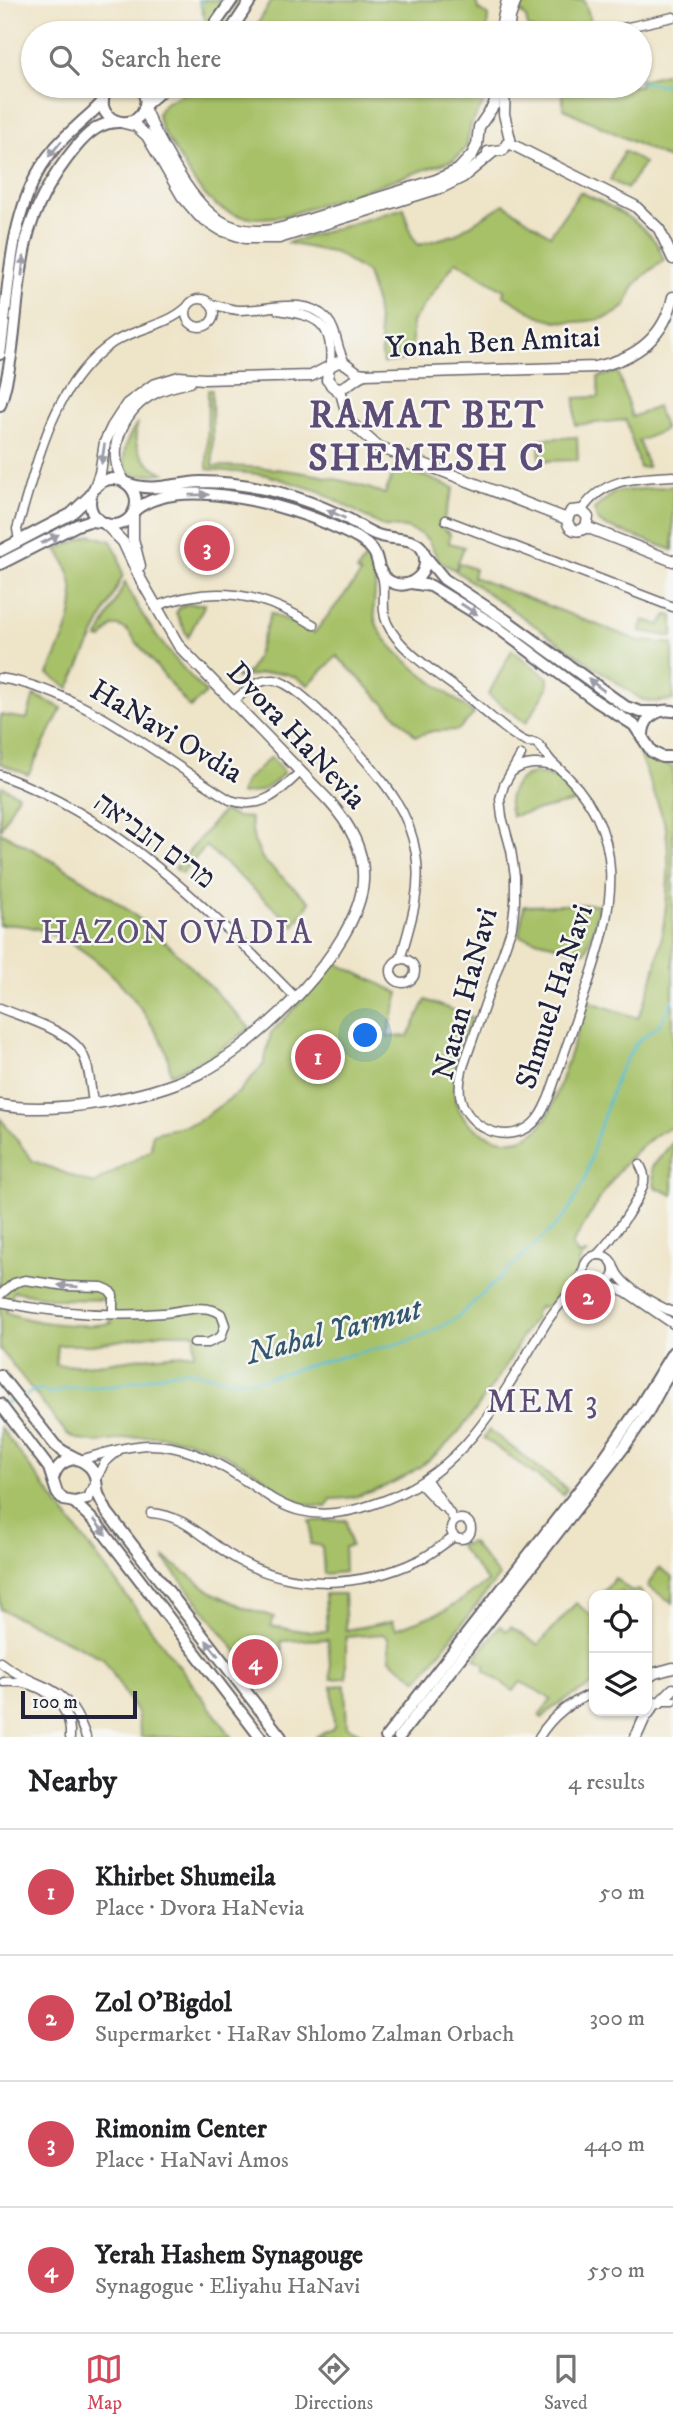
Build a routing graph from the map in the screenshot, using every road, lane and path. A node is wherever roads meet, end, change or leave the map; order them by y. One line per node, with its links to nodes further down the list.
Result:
1 (232, 0): 6 (main road)
2 (251, 0): 7 (main road)
3 (507, 0): 8 (street)
4 (516, 0): 9 (street)
5 (673, 17): 10 (street)
6 (217, 21)
7 (237, 21)
8 (503, 21)
9 (510, 21)
10 (652, 22)
11 (104, 98): 16 (main road)
12 (144, 98): 17 (main road)
13 (154, 98): 17 (main road)
14 (495, 98): 18 (street)
15 (505, 98): 20 (street)
16 (103, 101): 19 (main road); 33 (main road, one-way to 33)
17 (144, 107): 19 (main road); 21 (street)
18 (484, 121): 20 (street); 21 (street)
19 (122, 122): 23 (street); 41 (main road, one-way to 19)
20 (508, 126): 22 (street)
21 (477, 141): 23 (street)
22 (509, 143): 23 (street); 24 (street)
23 (492, 153)
24 (673, 260)
25 (673, 297): 36 (street, Yonah Ben Amitai)
26 (211, 304): 27 (street); 29 (street); 31 (street)
27 (186, 307): 30 (street); 32 (street)
28 (272, 309): 29 (street); 34 (street); 35 (street)
29 (235, 310): 31 (street)
30 (164, 321): 32 (street); 52 (street)
31 (212, 321): 32 (street)
32 (188, 322)
33 (0, 354)
34 (348, 365): 35 (street); 36 (street, Yonah Ben Amitai); 40 (street)
35 (330, 366): 37 (street); 39 (street)
36 (365, 374): 40 (street, Yonah Ben Amitai)
37 (311, 376): 38 (street); 39 (street)
38 (204, 379): 43 (street); 44 (street, one-way to 44)
39 (330, 384): 40 (street)
40 (346, 388): 47 (street)
41 (0, 405)
42 (673, 476): 45 (street)
43 (126, 482): 44 (main road); 46 (main road); 51 (main road, one-way to 43)
44 (93, 490): 49 (main road); 52 (main road)
45 (582, 510): 47 (street); 50 (street)
46 (134, 512): 49 (main road); 57 (main road, one-way to 57); 59 (street, Dvora HaNevia)
47 (566, 519): 50 (street)
48 (446, 520): 62 (street)
49 (103, 523): 56 (main road, one-way to 49); 59 (street, Dvora HaNevia)
50 (586, 527): 55 (street)
51 (399, 538): 54 (main road); 57 (main road)
52 (19, 541): 53 (main road)
53 (0, 551)
54 (423, 552): 58 (main road); 66 (main road, one-way to 54)
55 (673, 561)
56 (0, 564)
57 (380, 568): 58 (main road); 60 (street)
58 (406, 584): 60 (street); 68 (main road, one-way to 68)
59 (150, 596): 61 (street, Dvora HaNevia)
60 (384, 601): 67 (street)
61 (156, 606): 63 (street); 65 (street, Dvora HaNevia)
62 (673, 607)
63 (314, 625)
64 (0, 678): 75 (street, HaNavi Ovdia)
65 (233, 702): 75 (street, Dvora HaNevia); 78 (street)
66 (667, 711): 68 (main road)
67 (510, 730): 69 (street); 70 (street)
68 (644, 740): 72 (main road)
69 (528, 743): 70 (street); 71 (street)
70 (521, 753): 73 (street); 77 (street, Natan HaNavi)
71 (543, 753): 73 (street); 74 (street, Shmuel HaNavi)
72 (673, 757)
73 (533, 764): 74 (street); 77 (street)
74 (557, 767): 83 (street, Shmuel HaNavi)
75 (300, 772): 79 (street, Dvora HaNevia)
76 (0, 775): 79 (street, מרים הנביאה)
77 (508, 777): 83 (street, Natan HaNavi)
78 (400, 960)
79 (295, 997): 81 (street, Dvora HaNevia)
80 (0, 1008): 81 (street)
81 (93, 1102): 82 (street, Dvora HaNevia)
82 (0, 1105)
83 (489, 1131)
84 (640, 1165): 85 (street)
85 (614, 1235): 86 (street); 87 (street)
86 (597, 1255): 87 (street); 88 (street)
87 (614, 1266): 89 (street); 92 (street)
88 (584, 1269): 89 (street); 90 (street)
89 (601, 1284): 90 (street); 94 (street)
90 (571, 1293): 104 (street)
91 (1, 1300): 93 (street); 93 (street, one-way to 91)
92 (673, 1312)
93 (113, 1314): 95 (street)
94 (673, 1324)
95 (194, 1343)
96 (673, 1352): 122 (main road)
97 (673, 1366): 123 (main road)
98 (0, 1375): 101 (main road)
99 (0, 1404): 102 (main road)
100 (119, 1450): 101 (street); 103 (street); 104 (street)
101 (79, 1459): 102 (main road); 103 (main road)
102 (53, 1480): 105 (main road)
103 (96, 1480): 105 (main road); 121 (main road, one-way to 103)
104 (424, 1482): 107 (street)
105 (74, 1502): 120 (main road, one-way to 120)
106 (151, 1513): 108 (street)
107 (455, 1521): 108 (street); 108 (street)
108 (454, 1536)
109 (3, 1665): 112 (street); 119 (street)
110 (670, 1672): 111 (street)
111 (652, 1675)
112 (2, 1683): 118 (street)
113 (673, 1689): 116 (street)
114 (589, 1695): 124 (street)
115 (673, 1701): 116 (street)
116 (655, 1702): 125 (street)
117 (639, 1716): 125 (street)
118 (71, 1737)
119 (86, 1737)
120 (260, 1737)
121 (281, 1737)
122 (386, 1737)
123 (399, 1737)
124 (539, 1737)
125 (635, 1737)

